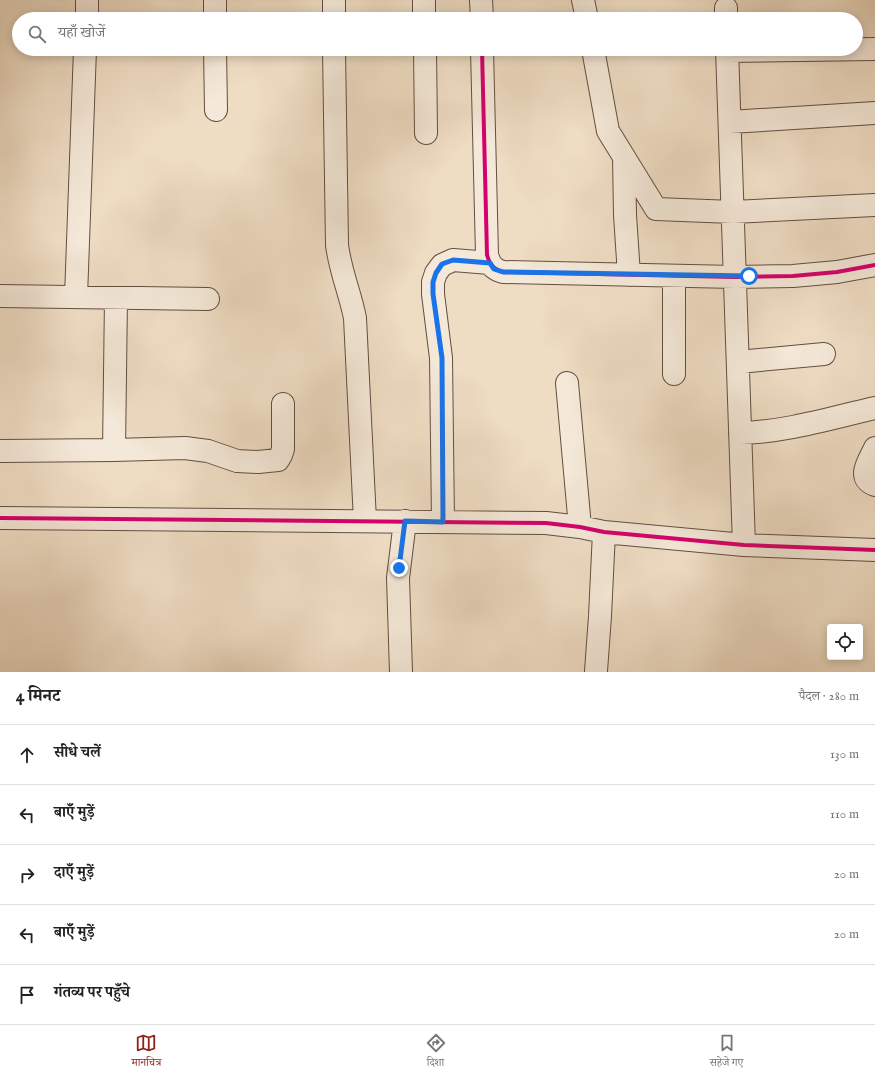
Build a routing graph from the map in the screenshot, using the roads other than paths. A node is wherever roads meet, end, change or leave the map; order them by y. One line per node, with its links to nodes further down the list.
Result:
1 (87, 0): 7 (street)
2 (215, 0): 8 (street)
3 (334, 0): 9 (street)
4 (424, 0): 10 (street)
5 (481, 0): 11 (street)
6 (583, 0): 12 (street)
7 (86, 12)
8 (215, 12)
9 (334, 12)
10 (424, 12)
11 (482, 12)
12 (586, 12)
13 (863, 49): 14 (street)
14 (875, 49)
15 (85, 56): 35 (street)
16 (215, 56): 22 (street)
17 (334, 56): 50 (street)
18 (425, 56): 25 (street)
19 (482, 56): 29 (street)
20 (594, 56): 26 (street)
21 (727, 56): 24 (street)
22 (216, 110)
23 (875, 113): 24 (street)
24 (730, 122): 28 (street)
25 (426, 133)
26 (624, 157): 28 (street); 31 (street)
27 (875, 205): 28 (street)
28 (733, 212): 33 (street)
29 (490, 263): 31 (street); 52 (street)
30 (875, 265): 33 (street)
31 (629, 275): 32 (street)
32 (674, 276): 33 (street); 40 (street)
33 (735, 277): 39 (street)
34 (0, 296): 35 (street)
35 (76, 297): 36 (street)
36 (116, 298): 37 (street); 46 (street)
37 (208, 299)
38 (824, 354): 39 (street)
39 (738, 362): 44 (street)
40 (674, 374)
41 (567, 382): 53 (street)
42 (283, 404): 46 (street)
43 (875, 408): 44 (street)
44 (740, 433): 55 (street)
45 (875, 448): 48 (street)
46 (114, 450): 47 (street)
47 (0, 451)
48 (875, 485)
49 (0, 518): 50 (street)
50 (365, 521): 51 (street)
51 (405, 521): 52 (street); 58 (street)
52 (443, 522): 53 (street)
53 (580, 527): 54 (street)
54 (604, 532): 55 (street); 57 (street)
55 (744, 545): 56 (street)
56 (875, 550)
57 (596, 671)
58 (400, 672)

